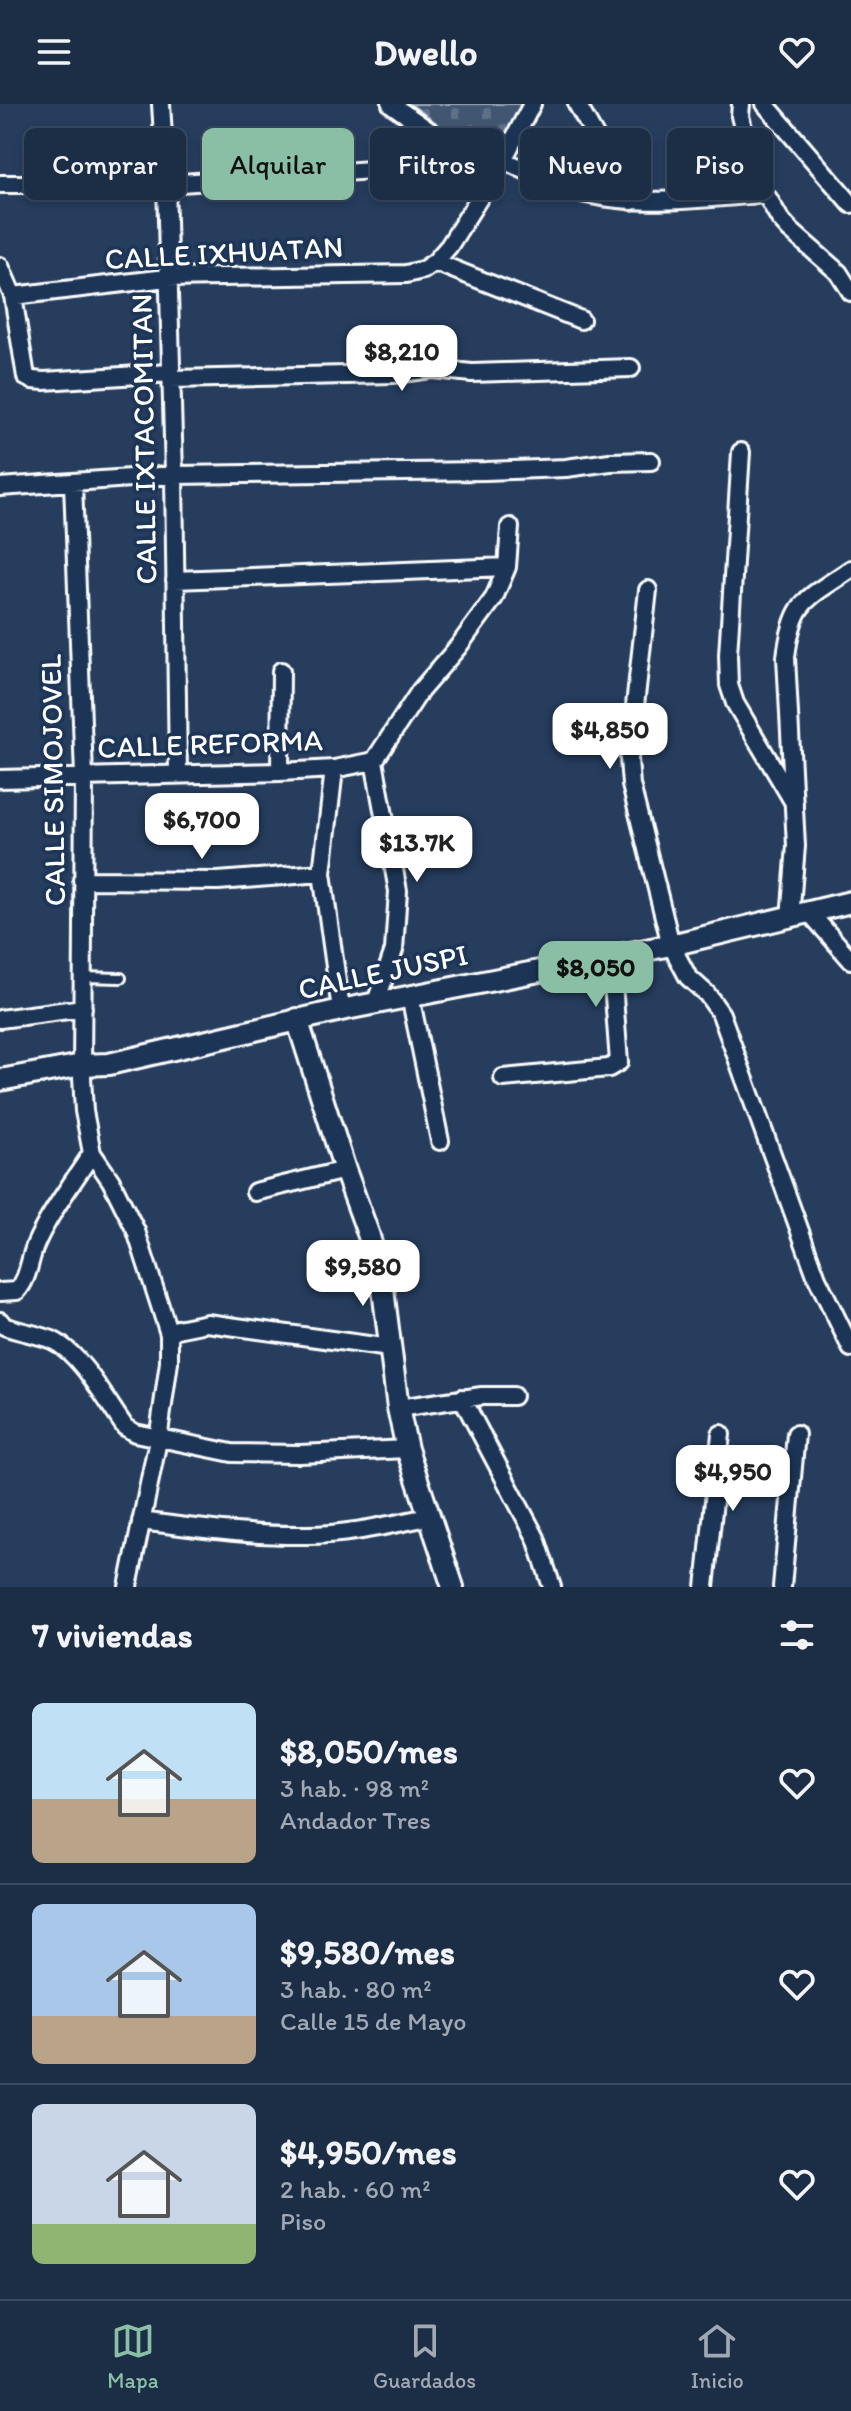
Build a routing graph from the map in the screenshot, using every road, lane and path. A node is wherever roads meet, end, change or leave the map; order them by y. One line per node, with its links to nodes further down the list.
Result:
1 (161, 104): 7 (street, CALLE IXTACOMITAN)
2 (391, 104): 8 (street)
3 (532, 104): 10 (street)
4 (577, 104): 20 (street)
5 (741, 104): 9 (street)
6 (765, 104): 21 (street)
7 (162, 128)
8 (425, 128)
9 (743, 128)
10 (504, 158)
11 (504, 160): 20 (street)
12 (370, 170): 13 (street)
13 (186, 183)
14 (0, 184): 15 (street)
15 (24, 184)
16 (166, 200): 24 (street, CALLE IXTACOMITAN)
17 (478, 200): 22 (street)
18 (689, 200): 20 (street)
19 (769, 200): 25 (street)
20 (632, 201)
21 (851, 204)
22 (435, 262): 24 (street, CALLE IXHUATAN); 27 (street)
23 (0, 266): 26 (street)
24 (167, 278): 26 (street, CALLE IXHUATAN); 29 (street, CALLE IXTACOMITAN)
25 (851, 292)
26 (13, 296): 29 (street)
27 (581, 320)
28 (631, 368): 29 (street)
29 (170, 376): 32 (street, CALLE IXTACOMITAN)
30 (741, 452): 47 (street)
31 (651, 461): 32 (street)
32 (174, 475): 33 (street); 38 (street, CALLE IXTACOMITAN)
33 (73, 483): 34 (street); 45 (street, CALLE SIMOJOVEL)
34 (0, 487)
35 (510, 527): 36 (street)
36 (507, 567): 38 (street); 41 (street)
37 (851, 569): 47 (street)
38 (175, 580): 44 (street, CALLE IXTACOMITAN)
39 (648, 590): 52 (street)
40 (281, 671): 43 (street)
41 (374, 761): 42 (street, CALLE REFORMA); 58 (street)
42 (334, 769): 43 (street, CALLE REFORMA); 48 (street)
43 (280, 772): 44 (street, CALLE REFORMA)
44 (178, 774): 45 (street, CALLE REFORMA)
45 (84, 776): 46 (street, CALLE REFORMA); 49 (street, CALLE SIMOJOVEL)
46 (0, 779)
47 (795, 804): 51 (street)
48 (322, 873): 49 (street); 60 (street)
49 (82, 880): 55 (street, CALLE SIMOJOVEL)
50 (851, 902): 51 (street, CALLE JUSPI)
51 (800, 915): 52 (street, CALLE JUSPI); 54 (street)
52 (671, 945): 53 (street, CALLE JUSPI); 75 (street)
53 (611, 957): 57 (street, CALLE JUSPI); 64 (street)
54 (851, 960)
55 (83, 977): 56 (lane); 59 (street, CALLE SIMOJOVEL)
56 (121, 978)
57 (410, 996): 58 (street, CALLE JUSPI); 67 (street)
58 (376, 1002): 60 (street, CALLE JUSPI)
59 (83, 1008): 61 (street); 63 (street, CALLE SIMOJOVEL)
60 (341, 1010): 62 (street, CALLE JUSPI)
61 (0, 1019)
62 (297, 1019): 63 (street, CALLE JUSPI); 69 (street)
63 (82, 1071): 65 (street, CALLE JUSPI); 66 (street, CALLE JUSPI); 68 (street, CALLE SIMOJOVEL)
64 (503, 1078)
65 (0, 1080)
66 (0, 1094)
67 (440, 1141)
68 (92, 1153): 71 (street); 73 (street)
69 (345, 1170): 70 (street); 74 (street)
70 (255, 1192)
71 (0, 1292)
72 (0, 1321): 81 (street)
73 (169, 1334): 74 (street); 81 (street)
74 (390, 1348): 78 (street)
75 (851, 1348)
76 (513, 1396): 77 (street)
77 (462, 1398): 78 (street); 87 (street)
78 (398, 1408): 82 (street)
79 (721, 1434): 88 (street)
80 (796, 1434): 89 (street)
81 (158, 1440): 82 (street); 84 (street)
82 (407, 1449): 83 (street)
83 (428, 1517): 84 (street); 86 (street)
84 (141, 1521): 85 (street)
85 (128, 1587)
86 (453, 1587)
87 (552, 1587)
88 (705, 1587)
89 (782, 1587)

